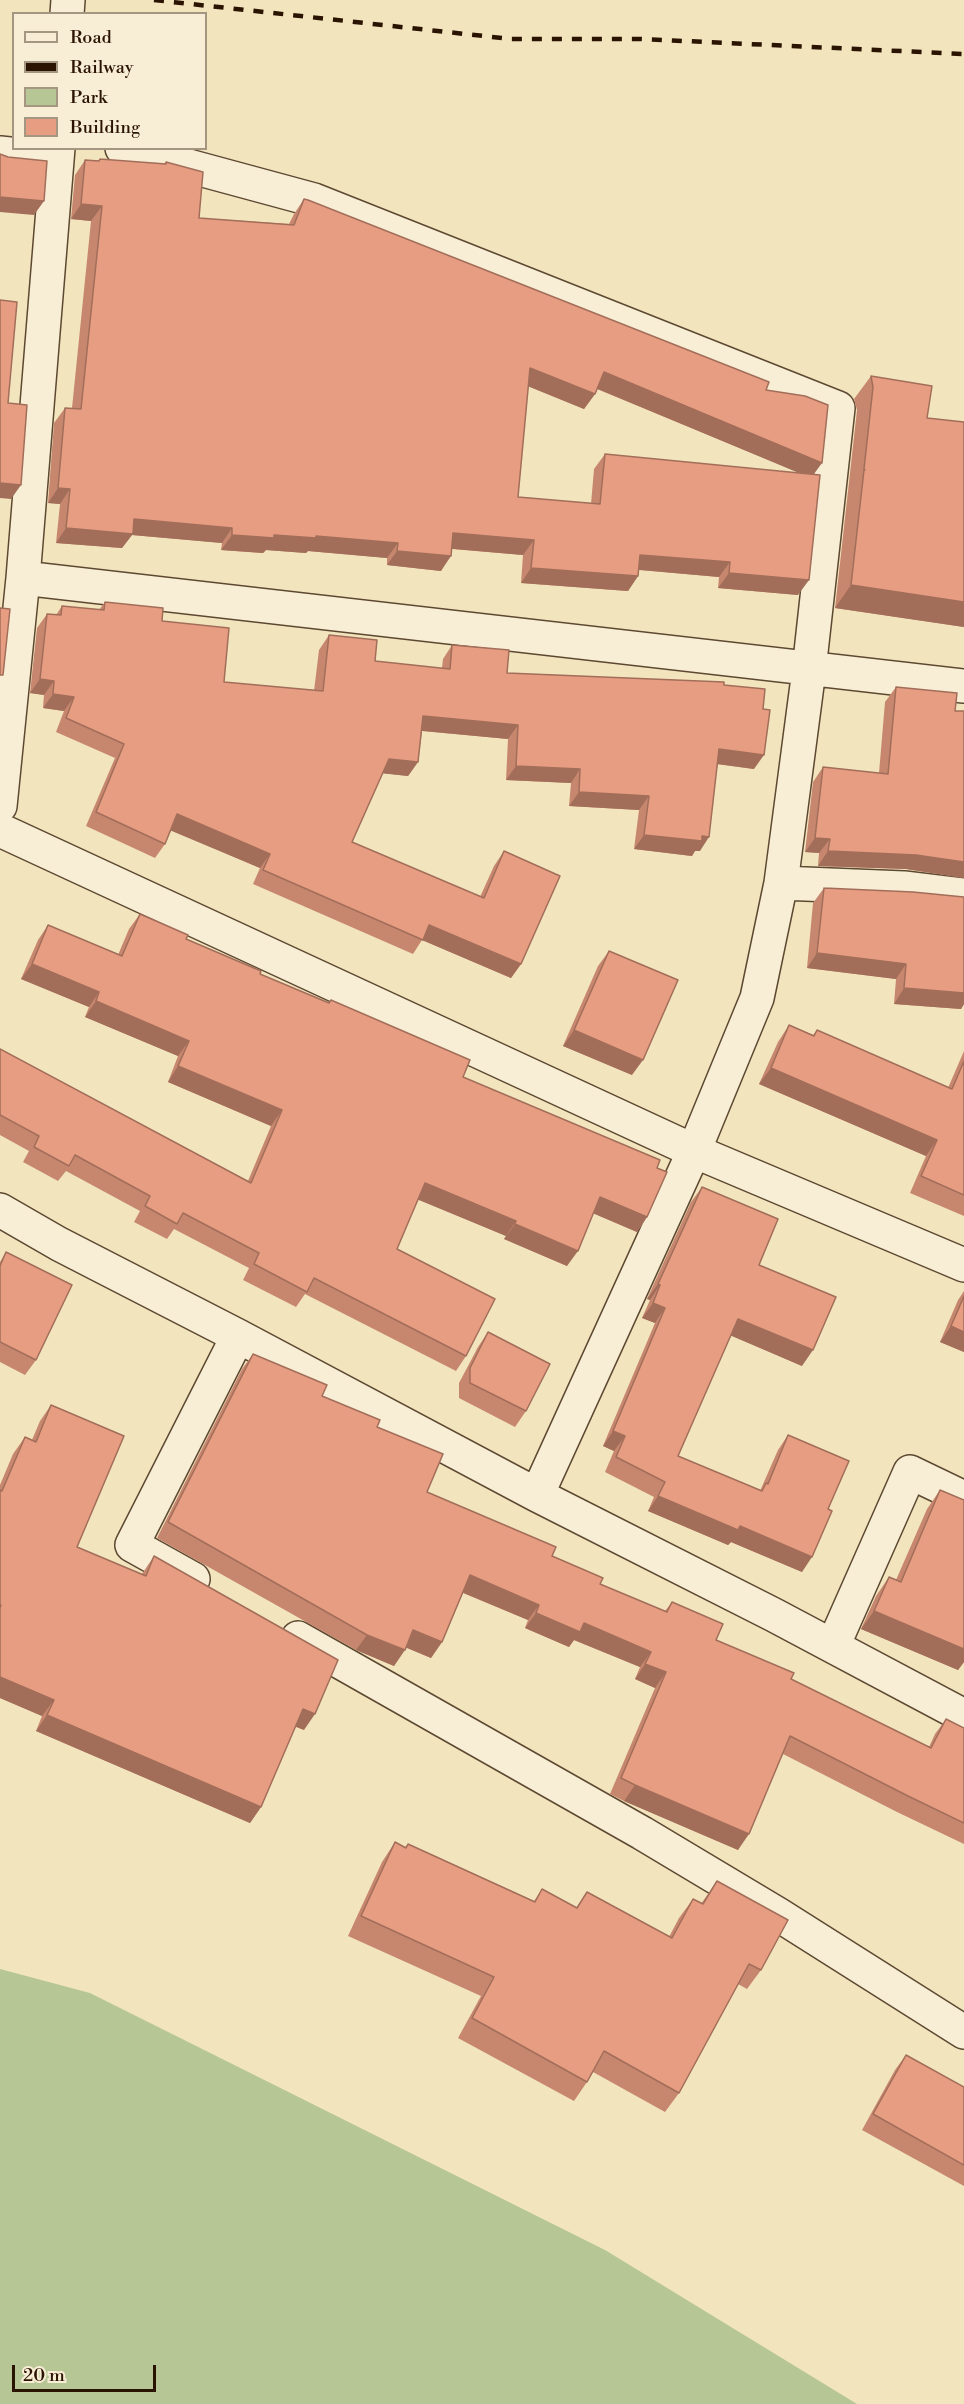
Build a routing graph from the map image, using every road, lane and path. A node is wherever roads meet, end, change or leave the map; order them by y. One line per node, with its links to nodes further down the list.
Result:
1 (129, 150): 5 (street)
2 (0, 153): 3 (street)
3 (58, 154): 4 (street)
4 (23, 578): 5 (street); 7 (street)
5 (809, 670): 6 (street); 9 (street)
6 (964, 686)
7 (0, 790)
8 (0, 830): 11 (street)
9 (781, 883): 10 (street); 11 (street)
10 (964, 895)
11 (694, 1151): 13 (street); 15 (street)
12 (0, 1210): 14 (street)
13 (964, 1265)
14 (238, 1336): 15 (street); 17 (street)
15 (537, 1495): 19 (street)
16 (964, 1498): 19 (street)
17 (216, 1592)
18 (268, 1621): 21 (street)
19 (833, 1647): 20 (street)
20 (964, 1716)
21 (964, 2032)

